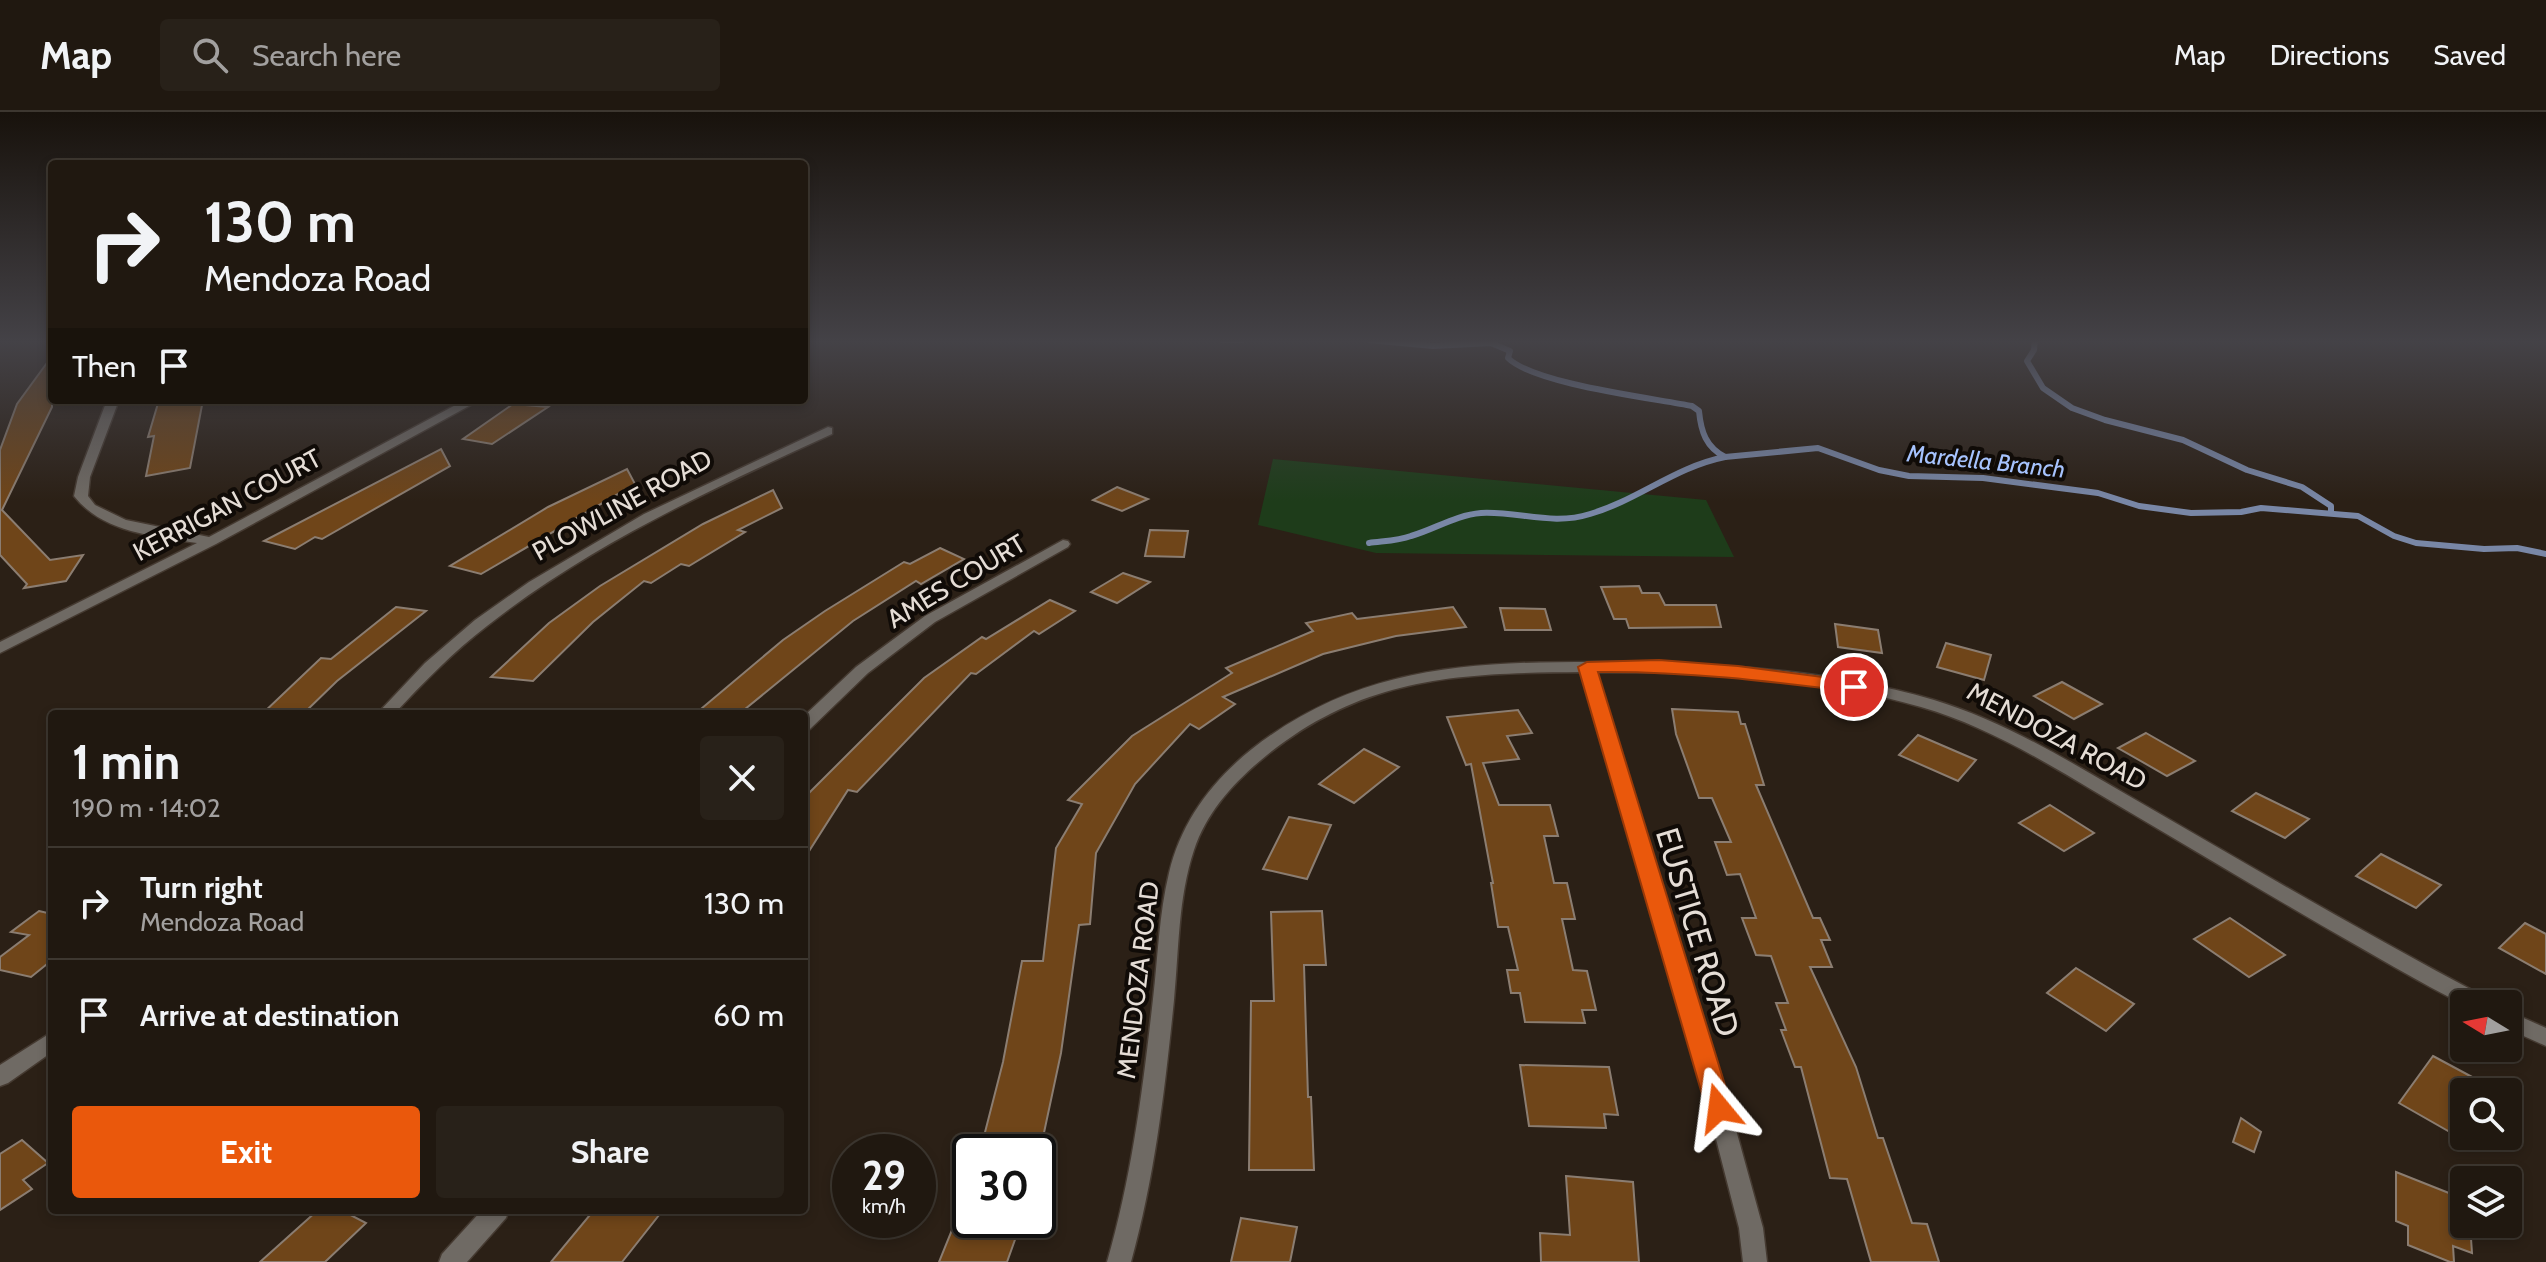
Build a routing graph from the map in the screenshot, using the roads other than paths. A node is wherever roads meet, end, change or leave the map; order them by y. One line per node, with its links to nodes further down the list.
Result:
1 (111, 404): 4 (street)
2 (467, 404): 4 (street, KERRIGAN COURT)
3 (828, 431): 8 (street, PLOWLINE ROAD)
4 (211, 541): 6 (street, KERRIGAN COURT)
5 (1063, 544): 9 (street, AMES COURT)
6 (0, 648)
7 (1587, 667): 10 (street, MENDOZA ROAD); 17 (street, MENDOZA ROAD); 18 (street, EUSTICE ROAD)
8 (389, 710)
9 (808, 721)
10 (2453, 990)
11 (2522, 1026): 12 (street)
12 (2546, 1038)
13 (48, 1044): 14 (street)
14 (0, 1077)
15 (493, 1214): 16 (street)
16 (451, 1262)
17 (1119, 1262)
18 (1755, 1262)

